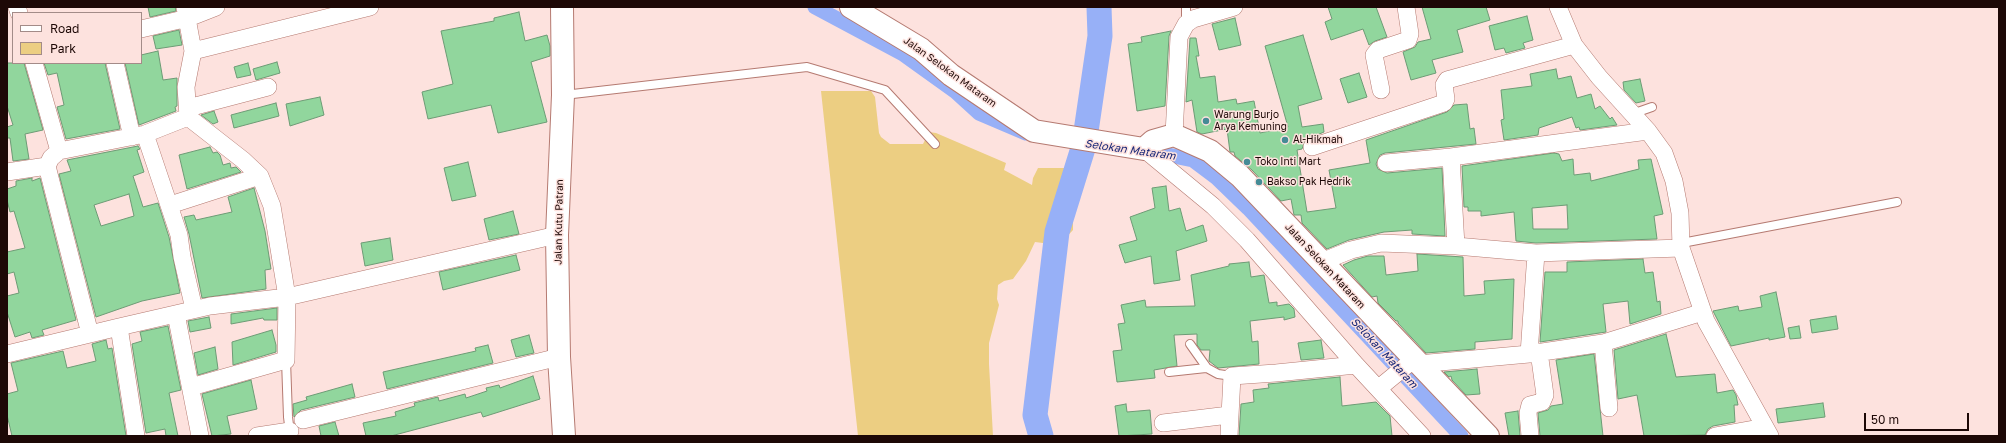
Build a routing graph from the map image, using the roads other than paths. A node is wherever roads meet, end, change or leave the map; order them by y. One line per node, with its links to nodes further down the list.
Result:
1 (216, 7): 8 (street)
2 (370, 7): 12 (street)
3 (562, 7): 17 (street, Jalan Kutu Patran)
4 (851, 7): 25 (street, Jalan Selokan Mataram)
5 (1234, 7): 9 (street)
6 (1406, 7): 16 (street)
7 (1558, 7): 11 (street)
8 (186, 13): 10 (street); 12 (street)
9 (1186, 15): 22 (street)
10 (142, 29)
11 (1574, 45): 20 (street); 26 (street)
12 (193, 51): 19 (street)
13 (34, 64): 27 (street)
14 (115, 64): 23 (street)
15 (268, 87): 19 (street)
16 (1381, 90)
17 (563, 95): 24 (lane); 35 (street, Jalan Kutu Patran)
18 (1652, 107): 20 (lane)
19 (188, 112): 23 (street); 32 (street)
20 (1632, 114): 21 (street)
21 (1648, 131): 28 (street); 36 (street)
22 (1174, 135): 25 (street, Jalan Selokan Mataram); 39 (street, Jalan Selokan Mataram)
23 (138, 136): 27 (street); 34 (street)
24 (935, 144)
25 (1143, 146): 53 (street)
26 (1312, 147)
27 (59, 151): 30 (street)
28 (1451, 157): 29 (street); 37 (street)
29 (1386, 163)
30 (47, 166): 31 (street); 45 (street)
31 (7, 172)
32 (260, 176): 34 (street); 40 (street)
33 (1897, 202): 36 (lane)
34 (170, 205): 41 (street)
35 (557, 235): 40 (street); 50 (street, Jalan Kutu Patran)
36 (1682, 245): 38 (street); 42 (street)
37 (1456, 246): 38 (street); 39 (street)
38 (1536, 253): 48 (street)
39 (1322, 262): 52 (street, Jalan Selokan Mataram)
40 (287, 297): 41 (street); 51 (street)
41 (194, 309): 43 (street)
42 (1703, 312): 46 (street); 63 (street)
43 (176, 314): 44 (street); 58 (street)
44 (119, 327): 45 (street); 65 (street)
45 (90, 334): 49 (street)
46 (1603, 343): 48 (street); 59 (street)
47 (1190, 344): 54 (lane)
48 (1534, 353): 52 (street); 72 (street)
49 (7, 354)
50 (559, 357): 61 (street); 68 (street, Jalan Kutu Patran)
51 (286, 360): 58 (street); 64 (lane)
52 (1413, 363): 57 (street); 71 (street, Jalan Selokan Mataram)
53 (1356, 365): 56 (street); 57 (street)
54 (1206, 368): 55 (lane); 56 (lane)
55 (1169, 372)
56 (1232, 376): 60 (street)
57 (1382, 386): 70 (street)
58 (191, 387): 66 (street)
59 (1609, 408)
60 (1229, 415): 62 (street); 69 (street)
61 (303, 420)
62 (1163, 423)
63 (1768, 432): 73 (street)
64 (290, 433): 67 (street)
65 (136, 436)
66 (200, 436)
67 (257, 436)
68 (564, 436)
69 (1229, 436)
70 (1422, 436)
71 (1488, 436)
72 (1530, 436)
73 (1714, 436)

